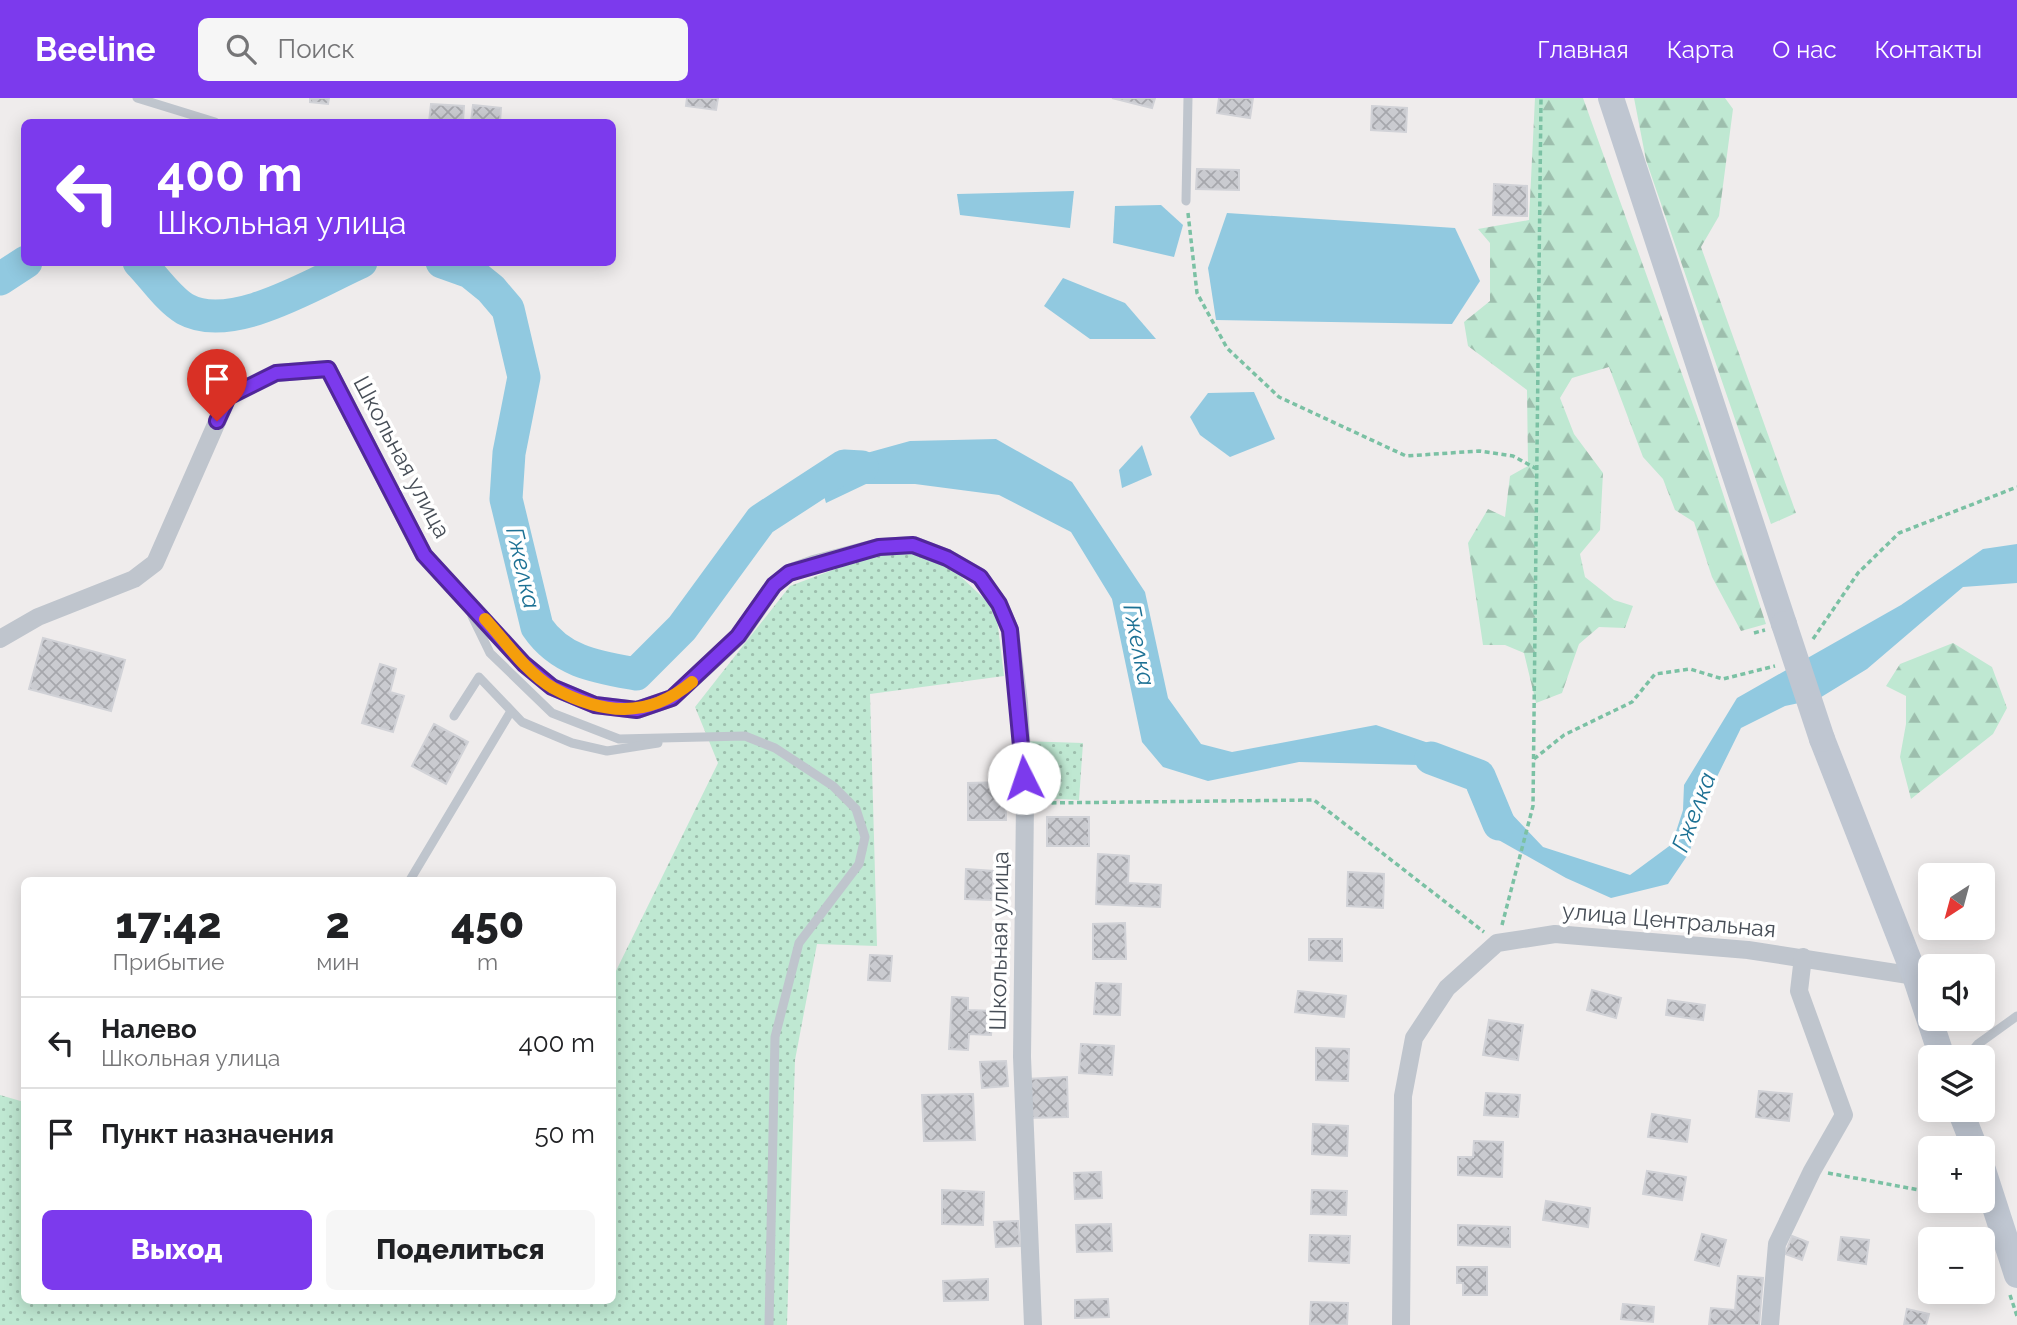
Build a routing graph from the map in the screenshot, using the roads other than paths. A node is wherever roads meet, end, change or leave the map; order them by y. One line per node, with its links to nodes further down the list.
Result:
1 (137, 98): 4 (lane)
2 (1188, 98): 5 (lane)
3 (1611, 98): 13 (main road, bridge)
4 (205, 119)
5 (1186, 201)
6 (461, 592): 7 (street, Школьная улица); 10 (lane); 20 (street, Школьная улица)
7 (0, 639)
8 (511, 711): 9 (lane); 10 (lane); 11 (lane)
9 (454, 716)
10 (691, 737): 19 (lane)
11 (412, 877)
12 (1803, 957): 13 (street, улица Центральная); 21 (street, улица Центральная); 22 (street)
13 (1915, 976): 15 (main road)
14 (2017, 1016): 16 (lane)
15 (1938, 1045)
16 (1977, 1045)
17 (1995, 1207): 18 (main road)
18 (2017, 1275)
19 (769, 1325)
20 (1033, 1325)
21 (1401, 1325)
22 (1770, 1325)

